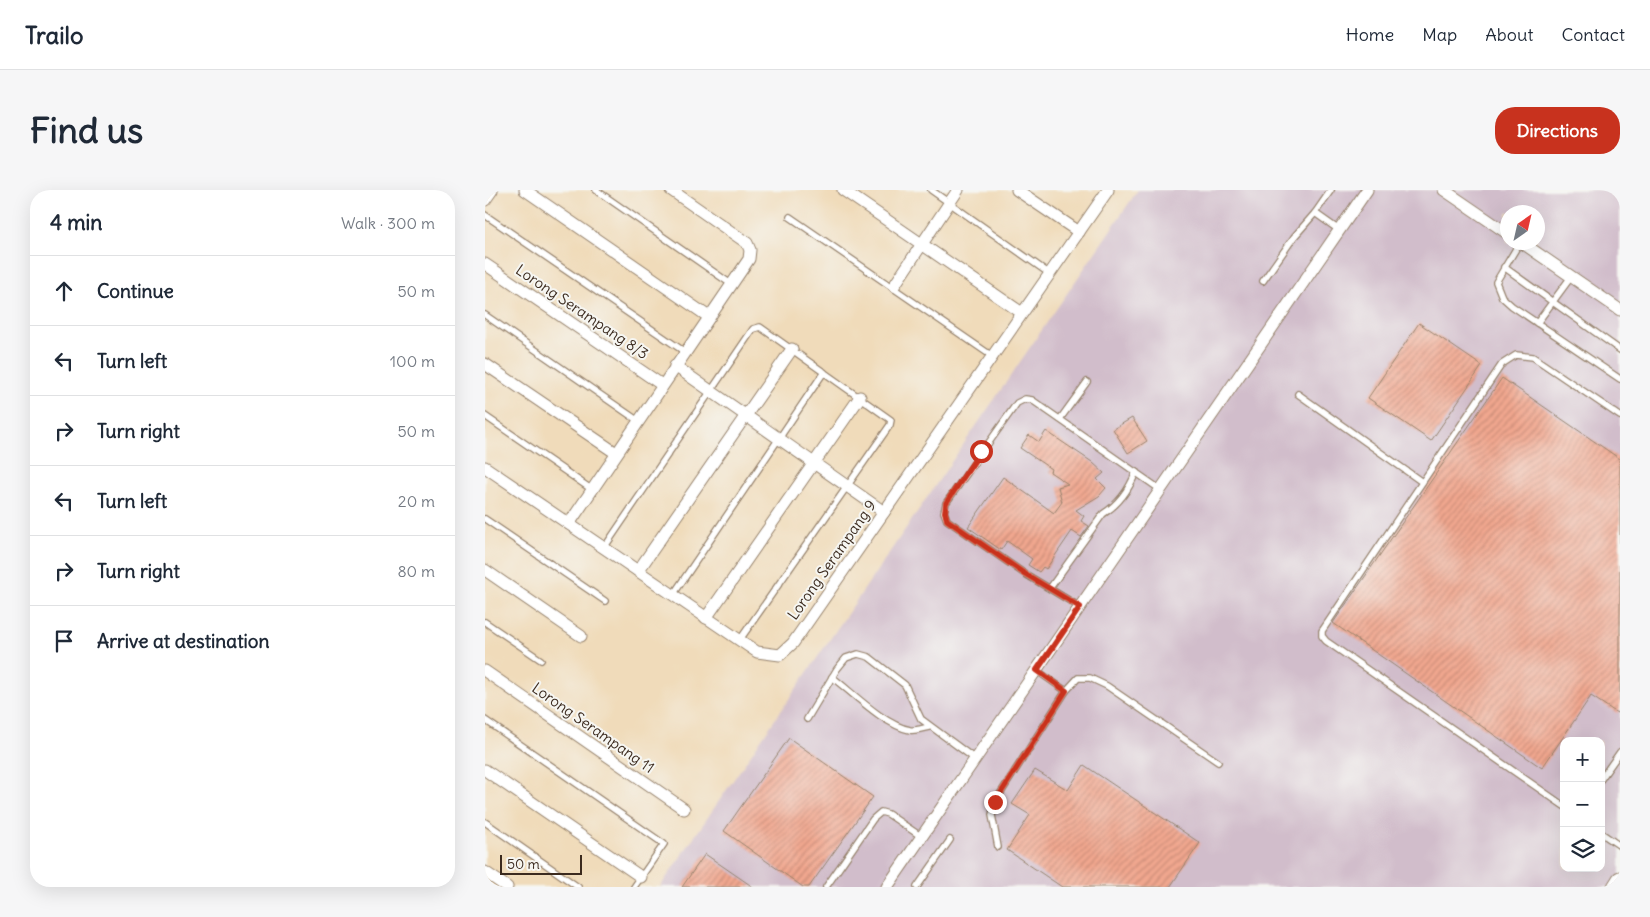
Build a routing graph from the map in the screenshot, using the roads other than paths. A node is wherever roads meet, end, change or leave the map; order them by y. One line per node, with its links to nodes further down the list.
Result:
1 (492, 190): 13 (street)
2 (525, 190): 35 (street)
3 (596, 190): 29 (lane)
4 (671, 190): 29 (street)
5 (843, 190): 21 (street)
6 (931, 190): 14 (lane)
7 (958, 190): 14 (street)
8 (1017, 190): 20 (street)
9 (1108, 190): 20 (street, Lorong Serampang 9)
10 (1331, 190): 15 (lane)
11 (1367, 190): 19 (street)
12 (1444, 190): 18 (street)
13 (485, 200)
14 (949, 203): 21 (street); 26 (lane)
15 (1315, 213): 19 (lane); 28 (lane)
16 (485, 215): 39 (lane)
17 (790, 217): 30 (lane)
18 (1500, 228)
19 (1339, 230): 63 (street)
20 (1079, 232): 26 (street, Lorong Serampang 9)
21 (923, 243): 30 (street); 33 (street)
22 (1515, 250): 25 (lane)
23 (1532, 250): 27 (street)
24 (485, 264): 46 (street, Lorong Serampang 8/3)
25 (1504, 267): 31 (lane); 36 (lane)
26 (1050, 274): 33 (street, Lorong Serampang 9)
27 (1571, 277): 31 (lane); 32 (street)
28 (1263, 281)
29 (731, 284): 35 (street)
30 (894, 286): 40 (lane)
31 (1552, 301): 36 (lane); 38 (lane)
32 (1620, 310)
33 (1022, 313): 40 (street, Lorong Serampang 9)
34 (485, 315): 54 (lane)
35 (709, 317): 39 (street)
36 (1537, 323): 44 (lane)
37 (792, 349): 43 (lane); 47 (lane); 51 (street)
38 (1620, 350)
39 (685, 352): 42 (street)
40 (992, 356): 64 (street, Lorong Serampang 9)
41 (485, 364): 56 (street)
42 (675, 366): 46 (street); 47 (street)
43 (824, 372): 49 (lane); 55 (lane)
44 (1620, 379)
45 (1087, 382): 53 (lane)
46 (662, 385): 54 (street)
47 (709, 391): 51 (street); 67 (lane)
48 (1298, 394): 60 (lane)
49 (860, 397): 57 (street); 61 (lane)
50 (485, 416): 62 (lane)
51 (745, 416): 55 (street); 69 (street)
52 (1620, 416): 60 (lane)
53 (1060, 419): 59 (lane); 70 (lane)
54 (637, 420): 56 (street)
55 (778, 439): 57 (street); 71 (lane)
56 (616, 453): 62 (street)
57 (813, 463): 61 (street); 74 (street)
58 (485, 467): 66 (street, Lorong Serampang 9)
59 (1136, 472): 63 (lane); 70 (lane)
60 (1423, 482): 91 (lane)
61 (847, 487): 64 (street); 77 (lane)
62 (591, 489): 66 (street)
63 (1161, 490): 73 (street)
64 (884, 512): 77 (street, Lorong Serampang 9)
65 (485, 519): 72 (lane)
66 (569, 524): 67 (street, Lorong Serampang 9)
67 (604, 548): 69 (street, Lorong Serampang 9)
68 (485, 570): 76 (street)
69 (638, 571): 71 (street, Lorong Serampang 9)
70 (1050, 588): 73 (lane)
71 (673, 596): 74 (street, Lorong Serampang 9)
72 (605, 601)
73 (1080, 607): 79 (street)
74 (706, 618): 77 (street, Lorong Serampang 9)
75 (485, 622): 78 (lane)
76 (581, 636)
77 (739, 641)
78 (541, 660)
79 (1037, 670): 82 (lane); 87 (street)
80 (485, 671): 92 (street, Lorong Serampang 11)
81 (832, 677): 83 (lane); 85 (lane); 85 (lane)
82 (1066, 691): 88 (lane); 98 (lane)
83 (807, 719)
84 (485, 720): 101 (lane)
85 (929, 726): 87 (lane)
86 (1620, 752): 90 (lane)
87 (975, 759): 95 (street)
88 (1218, 762)
89 (485, 770): 101 (street)
90 (1605, 773)
91 (1560, 803)
92 (683, 809)
93 (485, 822): 103 (lane)
94 (1605, 836): 97 (lane)
95 (922, 837): 104 (lane); 105 (street)
96 (950, 840): 106 (lane)
97 (1620, 846)
98 (998, 847)
99 (485, 872): 102 (street)
100 (1620, 880): 107 (street)
101 (638, 882)
102 (507, 887)
103 (578, 887)
104 (826, 887)
105 (887, 887)
106 (917, 887)
107 (1615, 887)

